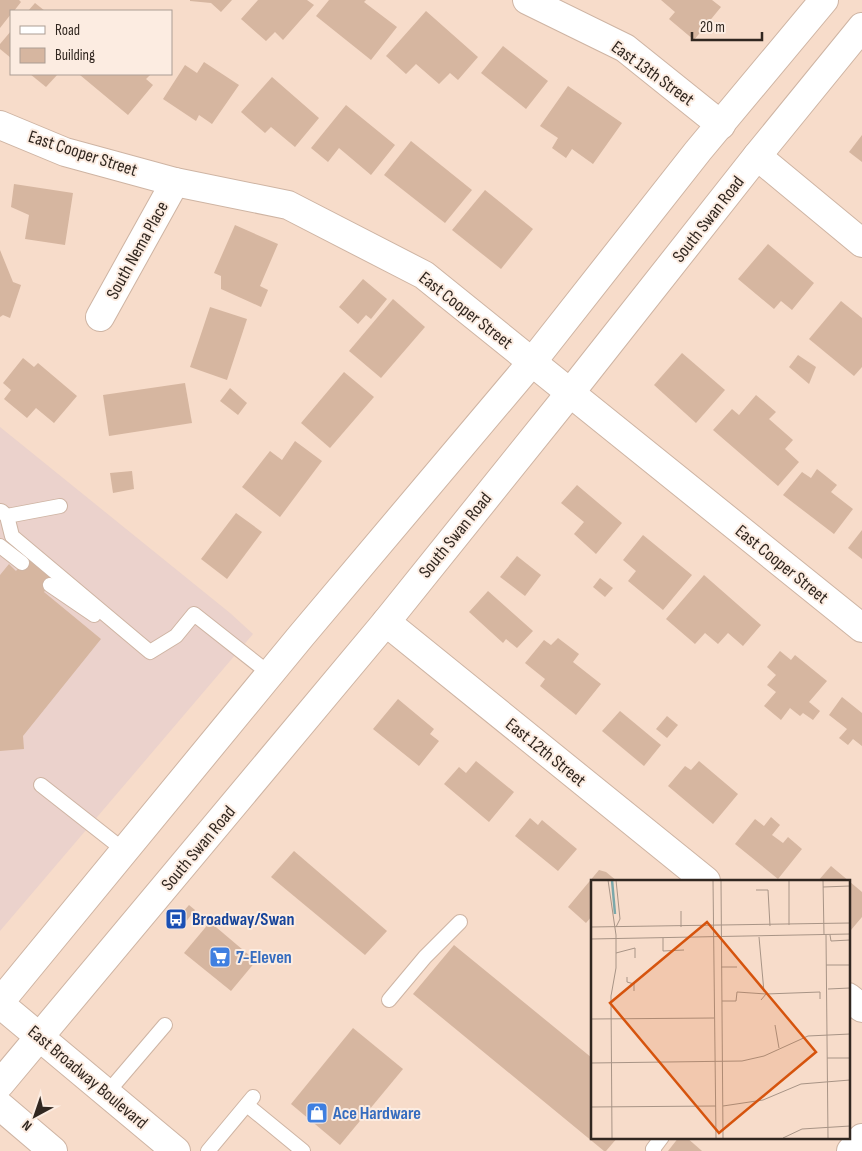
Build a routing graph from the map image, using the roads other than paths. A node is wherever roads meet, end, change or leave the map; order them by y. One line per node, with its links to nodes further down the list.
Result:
1 (528, 0): 5 (main road, East 13th Street)
2 (824, 0): 5 (main road)
3 (862, 27): 6 (main road, South Swan Road)
4 (0, 125): 7 (main road, East Cooper Street)
5 (721, 125): 10 (main road)
6 (757, 156): 8 (main road); 11 (main road, South Swan Road)
7 (175, 182): 9 (main road, South Nema Place); 10 (main road, East Cooper Street)
8 (862, 243)
9 (100, 317)
10 (532, 362): 11 (main road, East Cooper Street); 20 (main road)
11 (570, 393): 17 (main road, South Swan Road); 18 (main road, East Cooper Street)
12 (60, 506): 13 (lane)
13 (4, 513): 14 (lane)
14 (4, 542): 15 (lane); 19 (lane)
15 (22, 563)
16 (50, 585): 19 (lane)
17 (386, 622): 23 (main road, East 12th Street); 30 (main road, South Swan Road)
18 (862, 628)
19 (147, 655): 20 (lane)
20 (270, 674): 22 (main road)
21 (41, 785): 22 (lane)
22 (126, 851): 27 (main road)
23 (705, 880)
24 (460, 922): 26 (lane)
25 (850, 998): 28 (main road)
26 (389, 1000)
27 (0, 1003): 30 (main road, East Broadway Boulevard)
28 (862, 1008)
29 (165, 1025): 32 (lane)
30 (41, 1037): 31 (main road, South Swan Road); 32 (main road, East Broadway Boulevard)
31 (0, 1084)
32 (107, 1093): 38 (main road, East Broadway Boulevard)
33 (0, 1106): 37 (main road)
34 (661, 1138): 36 (lane)
35 (862, 1138): 41 (main road)
36 (651, 1150)
37 (53, 1151)
38 (176, 1151)
39 (208, 1151): 40 (lane)
40 (303, 1151)
41 (850, 1151)

